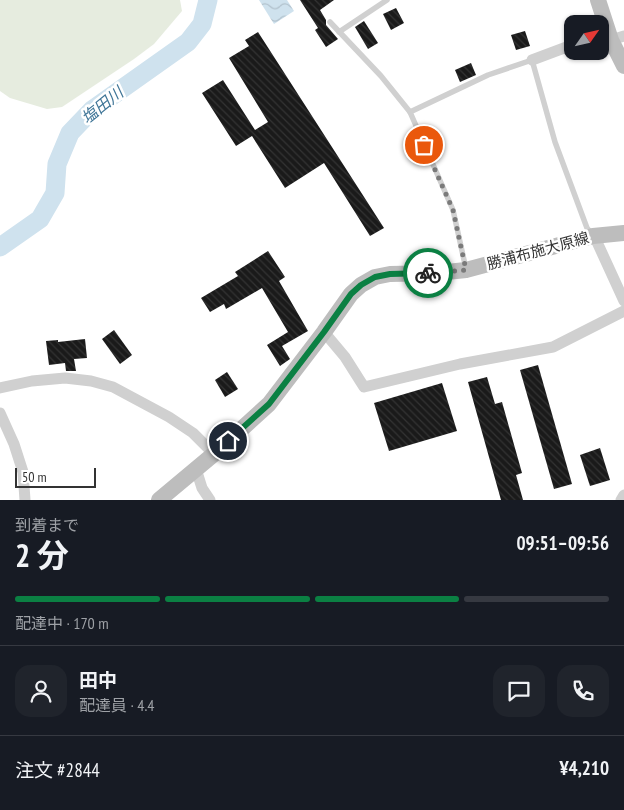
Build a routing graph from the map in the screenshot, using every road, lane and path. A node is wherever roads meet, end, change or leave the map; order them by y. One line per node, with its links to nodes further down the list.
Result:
1 (387, 0): 4 (lane)
2 (598, 0): 5 (main road)
3 (330, 22): 4 (lane)
4 (339, 32): 9 (lane)
5 (611, 35): 8 (main road)
6 (564, 48): 7 (street)
7 (532, 60): 9 (lane); 11 (lane)
8 (624, 66)
9 (410, 112): 12 (lane)
10 (624, 233): 11 (main road, 勝浦布施大原線)
11 (593, 236): 12 (main road, 勝浦布施大原線); 13 (street)
12 (466, 270): 15 (main road, 勝浦布施大原線)
13 (624, 301)
14 (624, 311): 15 (street)
15 (324, 332): 18 (main road, 勝浦布施大原線)
16 (0, 388): 18 (street)
17 (0, 413): 21 (street)
18 (214, 454): 19 (main road, 勝浦布施大原線)
19 (196, 469): 22 (main road, 勝浦布施大原線); 23 (street)
20 (624, 495): 24 (street)
21 (25, 500)
22 (159, 500)
23 (210, 500)
24 (621, 500)

